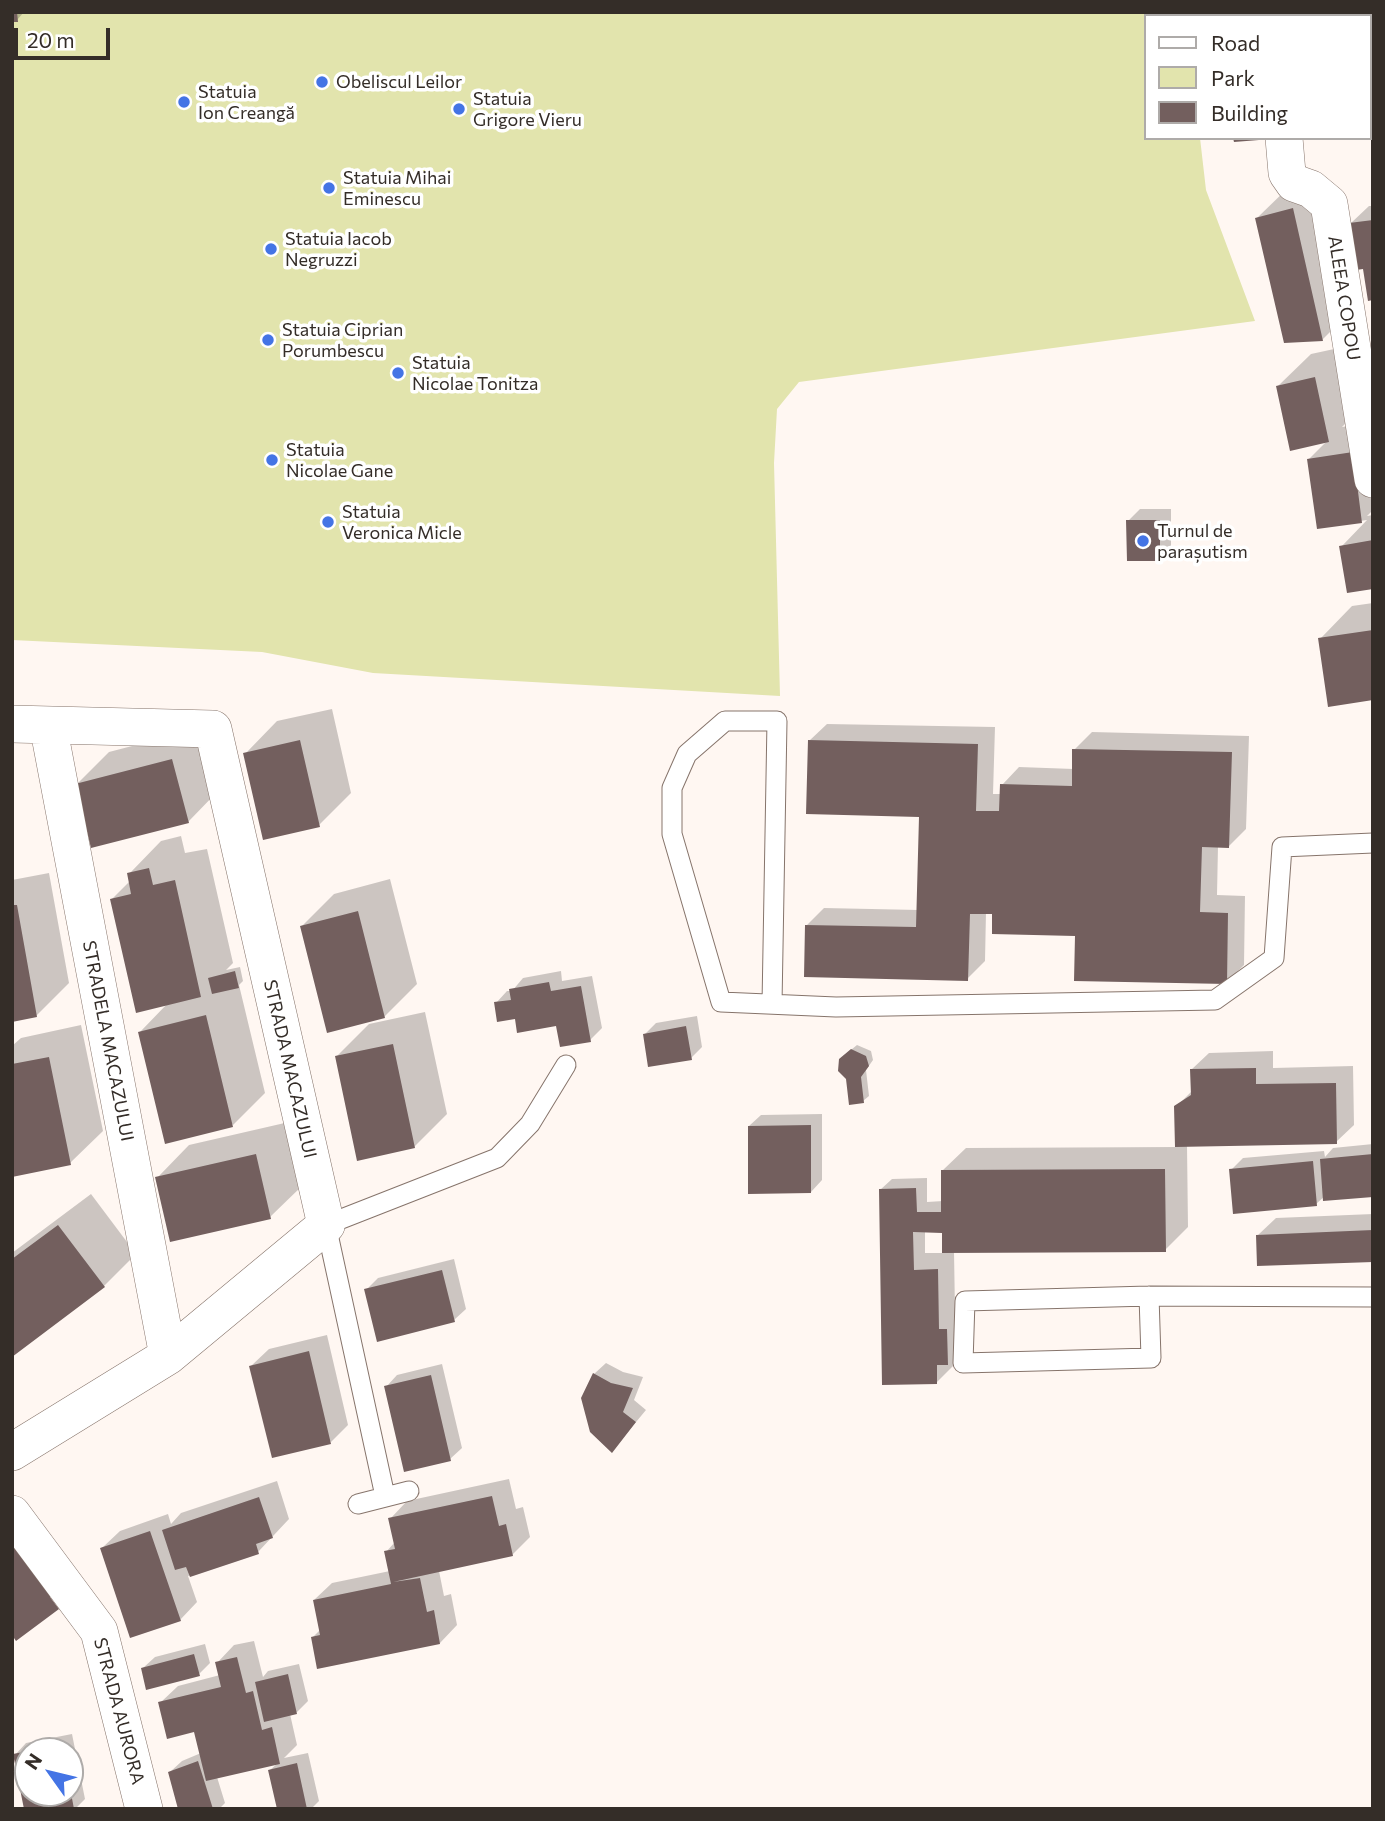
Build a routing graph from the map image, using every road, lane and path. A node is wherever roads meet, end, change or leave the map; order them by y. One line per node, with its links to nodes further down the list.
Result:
1 (1284, 140): 2 (street, ALEEA COPOU)
2 (1373, 479)
3 (12, 724): 4 (street, STRADA MACAZULUI)
4 (48, 725): 8 (street, STRADA MACAZULUI); 11 (street, STRADELA MACAZULUI)
5 (1373, 843): 6 (lane)
6 (772, 1004): 6 (lane)
7 (566, 1065): 8 (lane)
8 (326, 1225): 11 (street); 14 (lane)
9 (1149, 1296): 9 (lane); 10 (lane)
10 (1373, 1297)
11 (168, 1356): 12 (street)
12 (12, 1452)
13 (409, 1490): 14 (lane)
14 (386, 1496): 15 (lane)
15 (358, 1504)
16 (12, 1514): 17 (street, STRADA AURORA)
17 (144, 1809)

